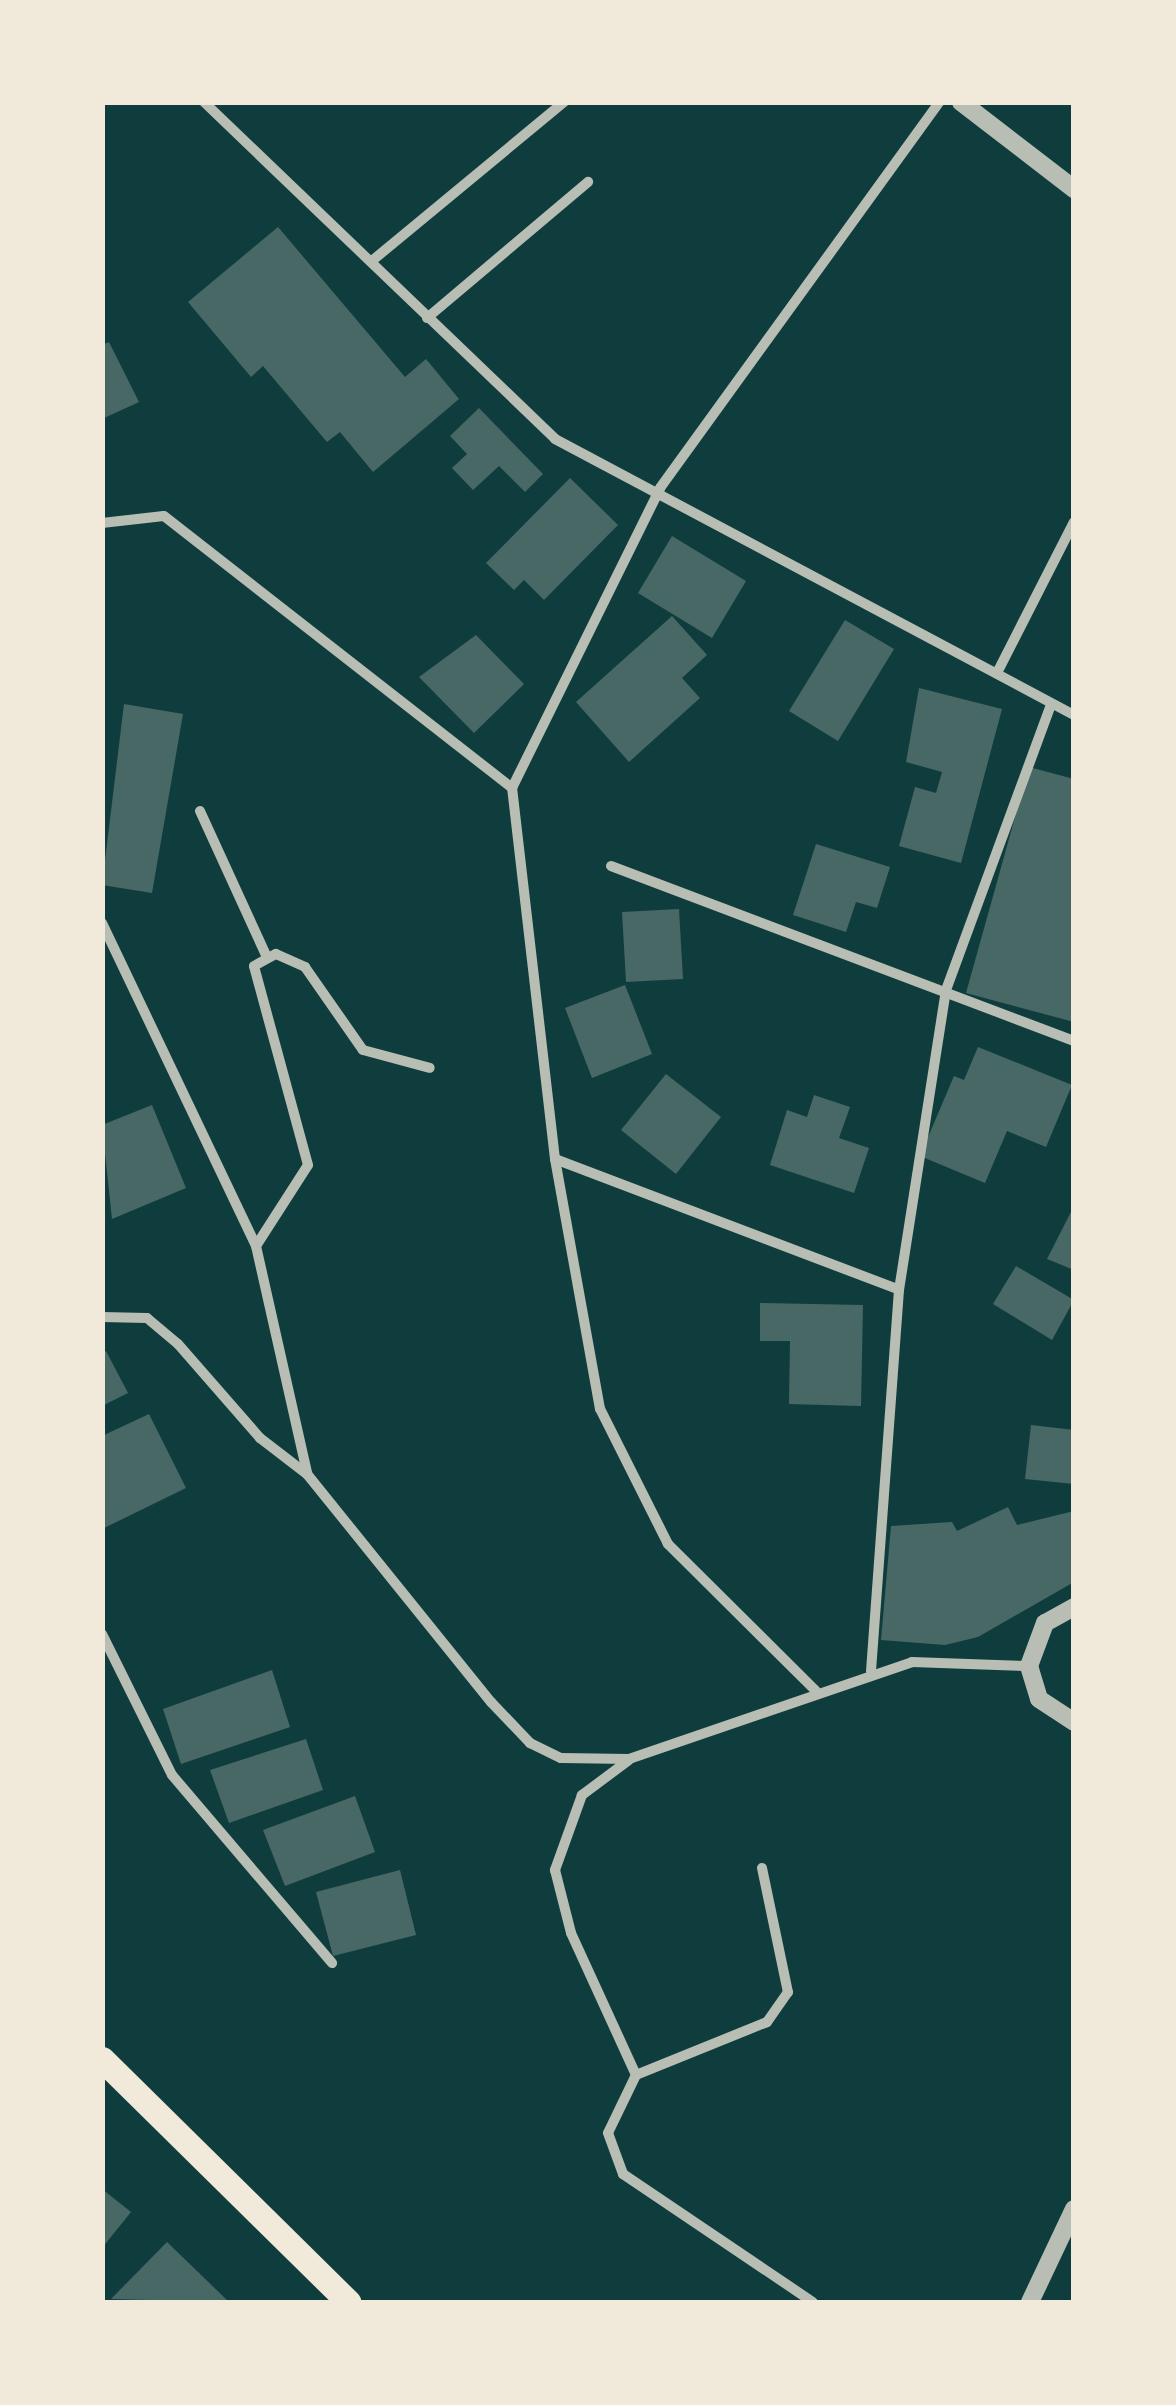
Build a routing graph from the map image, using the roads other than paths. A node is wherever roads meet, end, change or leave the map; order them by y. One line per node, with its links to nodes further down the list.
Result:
1 (204, 102): 7 (street)
2 (564, 102): 7 (street)
3 (939, 102): 9 (street)
4 (961, 102): 6 (street)
5 (588, 182): 8 (street)
6 (1074, 189)
7 (374, 260): 8 (street)
8 (427, 318): 9 (street)
9 (660, 488): 12 (street); 15 (street)
10 (1074, 522): 12 (street)
11 (102, 523): 15 (street)
12 (999, 669): 13 (street)
13 (1051, 704): 14 (street); 20 (street)
14 (1074, 715)
15 (512, 788): 23 (street)
16 (200, 812): 19 (street)
17 (611, 866): 20 (street)
18 (102, 923): 24 (street)
19 (266, 955): 22 (street); 24 (street)
20 (946, 990): 21 (street); 25 (street)
21 (1074, 1041)
22 (430, 1068)
23 (555, 1159): 25 (street); 32 (street)
24 (256, 1246): 27 (street)
25 (898, 1290): 31 (street)
26 (102, 1317): 27 (street)
27 (307, 1474): 34 (street)
28 (1074, 1607): 30 (street)
29 (102, 1634): 36 (street)
30 (1029, 1666): 31 (street); 33 (street)
31 (870, 1671): 32 (street)
32 (816, 1690): 34 (street)
33 (1074, 1722)
34 (630, 1759): 38 (street)
35 (762, 1868): 38 (street)
36 (332, 1963)
37 (102, 2059): 40 (main road)
38 (636, 2075): 41 (street)
39 (1074, 2209): 42 (street)
40 (348, 2302)
41 (813, 2302)
42 (1030, 2302)

